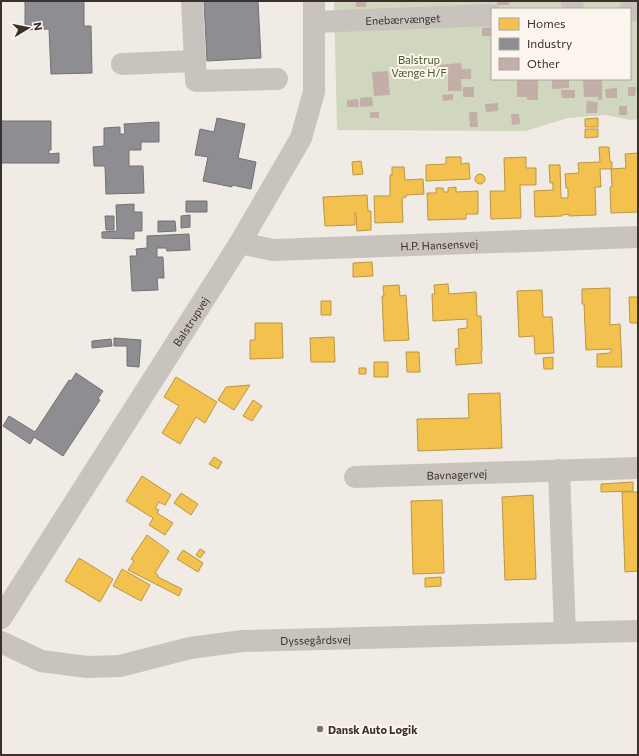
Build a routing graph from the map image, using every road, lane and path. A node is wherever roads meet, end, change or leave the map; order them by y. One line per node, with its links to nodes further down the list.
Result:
1 (192, 1): 5 (street)
2 (414, 9): 3 (street, Enebærvænget); 4 (street, Enebærvænget)
3 (314, 12): 9 (street, Balstrupvej)
4 (491, 15)
5 (195, 61): 6 (street); 7 (street)
6 (122, 64)
7 (277, 79)
8 (638, 237): 9 (street, H.P. Hansensvej)
9 (240, 243): 13 (street, Balstrupvej)
10 (638, 468): 11 (street, Bavnagervej)
11 (559, 470): 12 (street, Bavnagervej); 15 (street)
12 (355, 477)
13 (1, 618)
14 (638, 631): 15 (street, Dyssegårdsvej)
15 (565, 633): 16 (street, Dyssegårdsvej)
16 (1, 642)

